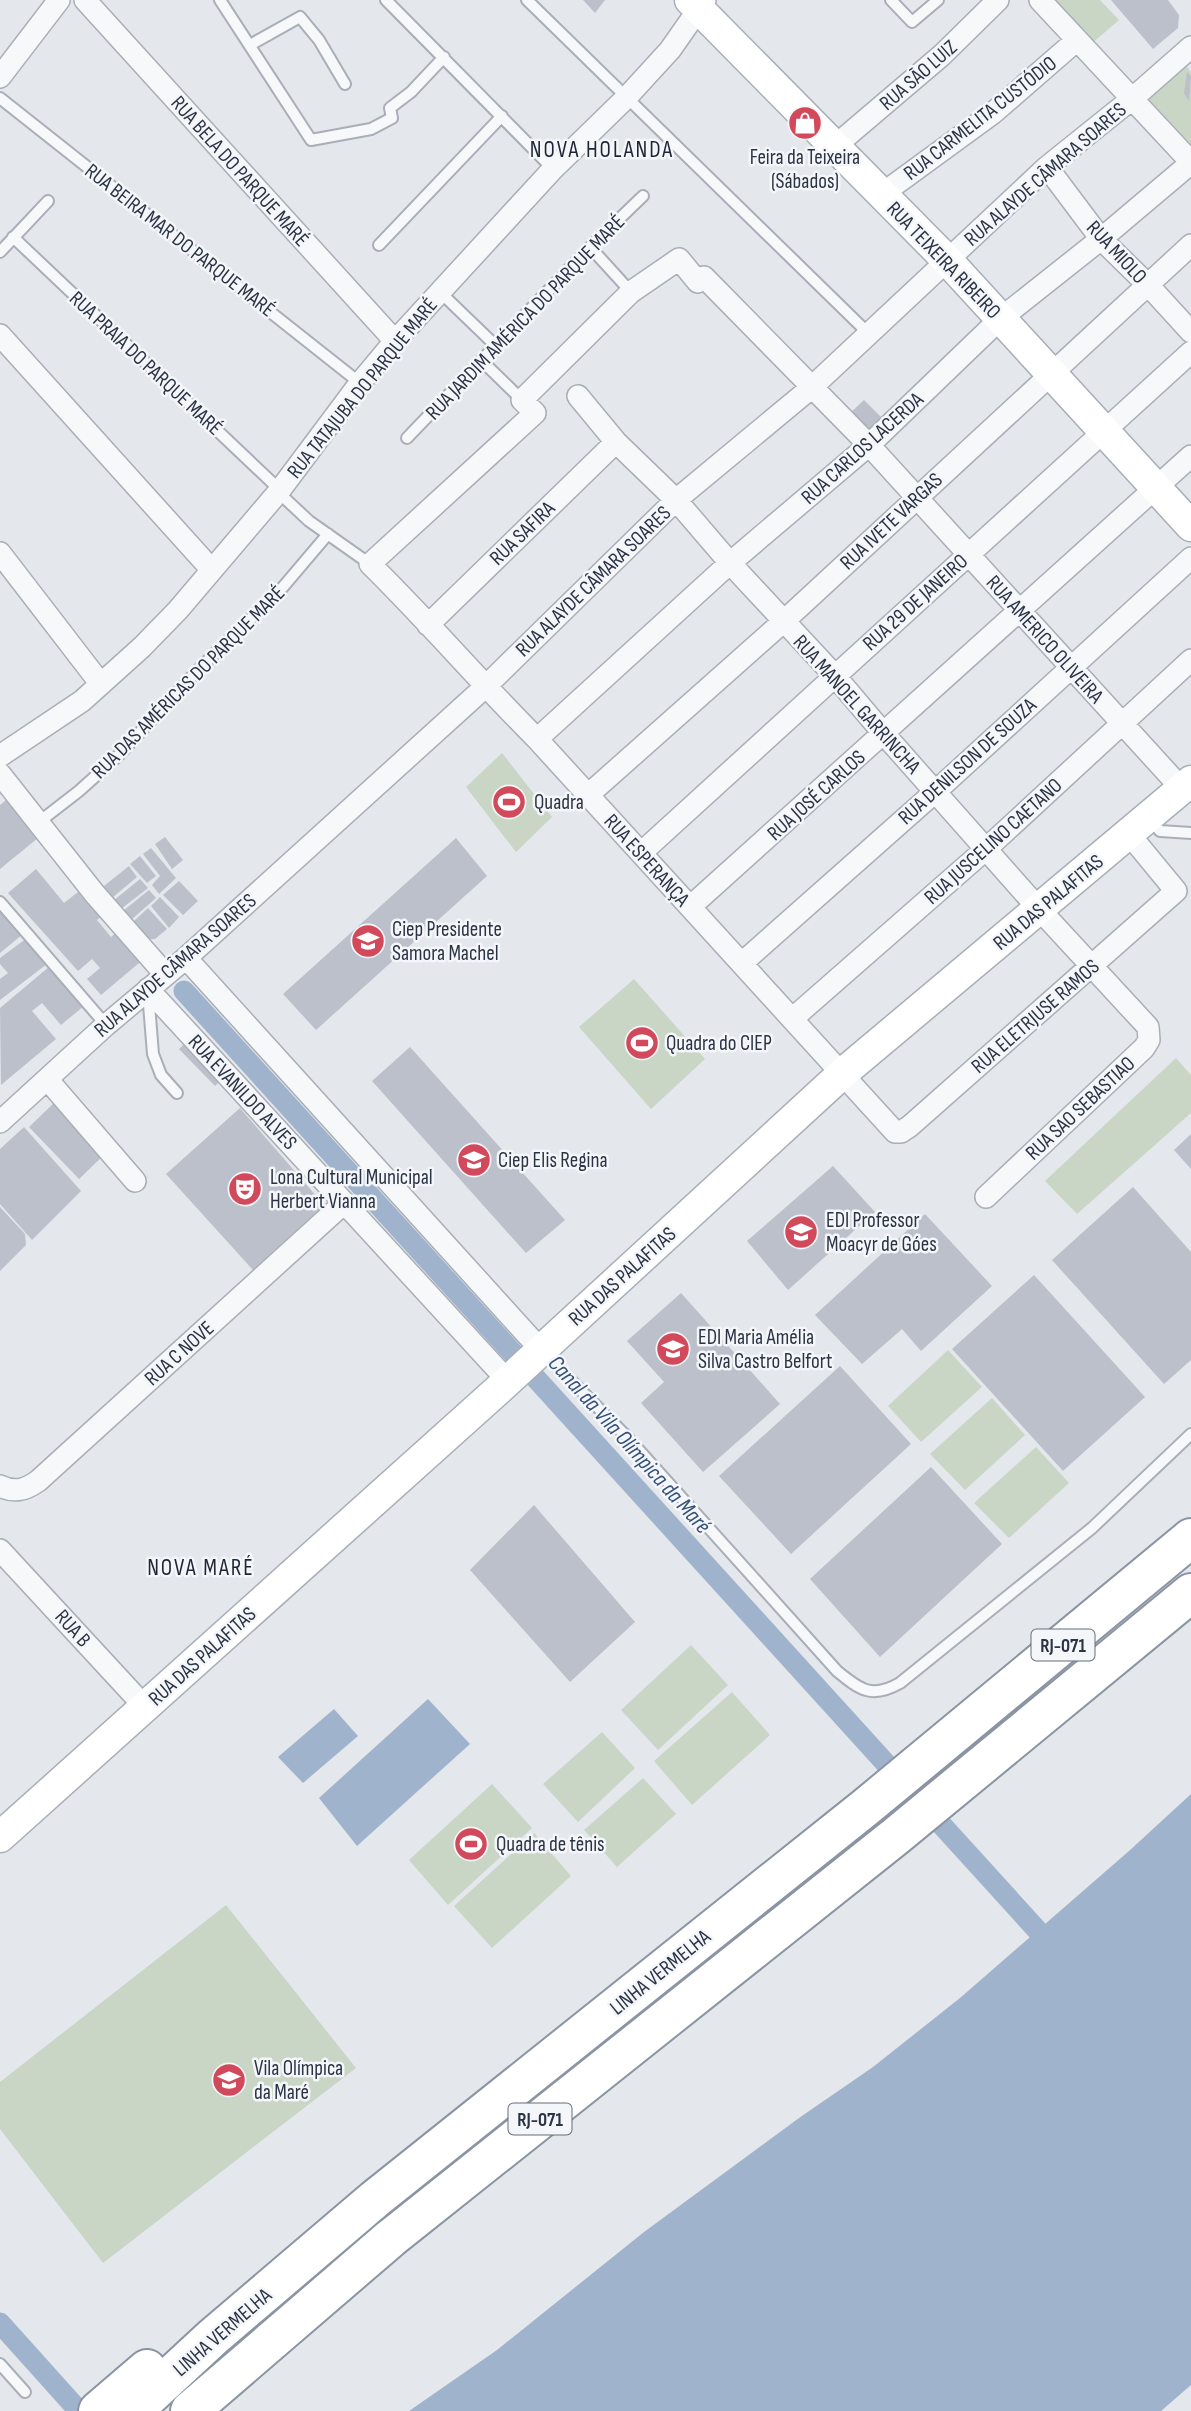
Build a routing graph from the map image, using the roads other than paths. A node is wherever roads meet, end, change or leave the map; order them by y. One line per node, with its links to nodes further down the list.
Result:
1 (59, 0): 15 (street)
2 (85, 0): 42 (street, RUA BELA DO PARQUE MARÉ)
3 (220, 0): 12 (lane)
4 (386, 0): 14 (lane)
5 (527, 0): 18 (lane)
6 (891, 0): 7 (lane)
7 (938, 0)
8 (999, 0): 21 (street, RUA SÃO LUIZ)
9 (1041, 0): 11 (street)
10 (698, 3): 18 (street, RUA TATAJUBA DO PARQUE MARÉ); 21 (street, RUA TEIXEIRA RIBEIRO)
11 (1077, 40): 19 (street); 25 (street, RUA CARMELITA CUSTÓDIO)
12 (250, 45): 14 (lane); 16 (lane)
13 (1191, 47): 19 (street, RUA ALAYDE CÂMARA SOARES)
14 (444, 57): 20 (lane)
15 (0, 77)
16 (345, 84)
17 (0, 98): 47 (lane, RUA BEIRA MAR DO PARQUE MARÉ)
18 (626, 98): 24 (street, RUA TATAJUBA DO PARQUE MARÉ); 40 (lane)
19 (1133, 99): 22 (street); 23 (street, RUA ALAYDE CÂMARA SOARES)
20 (502, 116): 24 (lane); 30 (lane)
21 (835, 146): 25 (street, RUA TEIXEIRA RIBEIRO)
22 (1191, 163): 29 (street, RUA CARLOS LACERDA)
23 (1047, 167): 29 (street, RUA MIOLO); 34 (street, RUA ALAYDE CÂMARA SOARES)
24 (553, 169): 36 (street, RUA TATAJUBA DO PARQUE MARÉ)
25 (882, 194): 34 (street, RUA TEIXEIRA RIBEIRO)
26 (643, 197): 32 (lane, RUA JARDIM AMÉRICA DO PARQUE MARÉ)
27 (48, 201): 28 (lane)
28 (13, 237): 33 (lane); 57 (lane, RUA PRAIA DO PARQUE MARÉ)
29 (1101, 239): 35 (street, RUA MIOLO); 38 (street, RUA CARLOS LACERDA)
30 (379, 245)
31 (1191, 246): 35 (street, RUA IVETE VARGAS)
32 (590, 247): 37 (lane); 43 (lane, RUA JARDIM AMÉRICA DO PARQUE MARÉ)
33 (0, 252)
34 (947, 261): 38 (street, RUA TEIXEIRA RIBEIRO); 40 (street, RUA ALAYDE CÂMARA SOARES)
35 (1149, 286): 39 (street, RUA MIOLO); 46 (street, RUA IVETE VARGAS)
36 (440, 292): 42 (street, RUA TATAJUBA DO PARQUE MARÉ); 43 (lane)
37 (631, 292): 48 (street, RUA AMERICO OLIVEIRA); 50 (street)
38 (1000, 319): 46 (street, RUA TEIXEIRA RIBEIRO); 54 (street, RUA CARLOS LACERDA)
39 (1191, 332)
40 (868, 333): 48 (street, RUA ALAYDE CÂMARA SOARES)
41 (0, 335): 67 (street)
42 (395, 341): 47 (street, RUA TATAJUBA DO PARQUE MARÉ)
43 (496, 346): 45 (lane, RUA JARDIM AMÉRICA DO PARQUE MARÉ)
44 (1191, 352): 51 (street, RUA 29 DE JANEIRO)
45 (482, 361): 50 (lane); 52 (lane, RUA JARDIM AMÉRICA DO PARQUE MARÉ)
46 (1052, 374): 51 (street, RUA TEIXEIRA RIBEIRO); 58 (street, RUA IVETE VARGAS)
47 (360, 383): 57 (street, RUA TATAJUBA DO PARQUE MARÉ)
48 (811, 388): 54 (street, RUA AMERICO OLIVEIRA); 59 (street, RUA ALAYDE CÂMARA SOARES)
49 (578, 396): 53 (street, RUA MANOEL GARRINCHA)
50 (522, 400): 66 (street)
51 (1104, 432): 56 (street, RUA TEIXEIRA RIBEIRO); 63 (street, RUA 29 DE JANEIRO)
52 (407, 438)
53 (616, 442): 59 (street, RUA MANOEL GARRINCHA); 70 (street, RUA SAFIRA)
54 (869, 445): 58 (street, RUA AMERICO OLIVEIRA); 65 (street, RUA CARLOS LACERDA)
55 (1191, 456): 56 (street, RUA JOSÉ CARLOS)
56 (1156, 488): 60 (street, RUA TEIXEIRA RIBEIRO); 68 (street, RUA JOSÉ CARLOS)
57 (279, 491): 61 (lane, RUA PRAIA DO PARQUE MARÉ); 67 (street, RUA TATAJUBA DO PARQUE MARÉ)
58 (916, 497): 63 (street, RUA AMERICO OLIVEIRA); 69 (street, RUA IVETE VARGAS)
59 (676, 500): 65 (street, RUA MANOEL GARRINCHA); 75 (street, RUA ALAYDE CÂMARA SOARES)
60 (1191, 526)
61 (328, 534): 66 (lane, RUA PRAIA DO PARQUE MARÉ); 84 (lane, RUA DAS AMÉRICAS DO PARQUE MARÉ)
62 (0, 553): 74 (street)
63 (968, 554): 68 (street, RUA AMERICO OLIVEIRA); 73 (street, RUA 29 DE JANEIRO)
64 (1191, 558): 72 (street, RUA DENILSON DE SOUZA)
65 (730, 563): 69 (street, RUA MANOEL GARRINCHA); 78 (street, RUA CARLOS LACERDA)
66 (370, 564): 70 (street, RUA ESPERANÇA)
67 (211, 569): 74 (street, RUA TATAJUBA DO PARQUE MARÉ)
68 (1019, 611): 72 (street, RUA AMERICO OLIVEIRA); 77 (street, RUA JOSÉ CARLOS)
69 (784, 621): 73 (street, RUA MANOEL GARRINCHA); 83 (street, RUA IVETE VARGAS)
70 (428, 625): 75 (street, RUA ESPERANÇA)
71 (1191, 660): 76 (street, RUA JUSCELINO CAETANO)
72 (1070, 667): 76 (street, RUA AMERICO OLIVEIRA); 82 (street, RUA DENILSON DE SOUZA)
73 (835, 676): 77 (street, RUA MANOEL GARRINCHA); 88 (street, RUA 29 DE JANEIRO)
74 (100, 683): 79 (street, RUA TATAJUBA DO PARQUE MARÉ)
75 (485, 687): 78 (street, RUA ESPERANÇA); 92 (street, RUA ALAYDE CÂMARA SOARES)
76 (1122, 723): 81 (street, RUA AMERICO OLIVEIRA); 87 (street, RUA JUSCELINO CAETANO)
77 (884, 734): 82 (street, RUA MANOEL GARRINCHA); 90 (street, RUA JOSÉ CARLOS)
78 (537, 739): 83 (street, RUA ESPERANÇA)
79 (0, 756)
80 (0, 774): 84 (street)
81 (1187, 785): 85 (street, RUA DAS PALAFITAS)
82 (935, 792): 87 (street, RUA MANOEL GARRINCHA); 93 (street, RUA DENILSON DE SOUZA)
83 (588, 795): 88 (street, RUA ESPERANÇA)
84 (39, 822): 95 (street)
85 (1138, 826): 86 (lane); 91 (street, RUA DAS PALAFITAS); 94 (street, RUA ELETRJUSE RAMOS)
86 (1191, 833)
87 (986, 849): 91 (street, RUA MANOEL GARRINCHA); 98 (street, RUA JUSCELINO CAETANO)
88 (640, 853): 90 (street, RUA ESPERANÇA)
89 (0, 902): 99 (lane)
90 (690, 908): 93 (street, RUA ESPERANÇA)
91 (1039, 909): 94 (street, RUA MANOEL GARRINCHA); 100 (street, RUA DAS PALAFITAS)
92 (186, 958): 95 (street, RUA ALAYDE CÂMARA SOARES); 108 (street)
93 (742, 963): 98 (street, RUA ESPERANÇA)
94 (1091, 967): 97 (street, RUA MANOEL GARRINCHA); 104 (street, RUA ELETRJUSE RAMOS)
95 (165, 974): 96 (street, RUA ALAYDE CÂMARA SOARES)
96 (148, 989): 99 (street, RUA ALAYDE CÂMARA SOARES); 102 (lane); 107 (street, RUA EVANILDO ALVES)
97 (1137, 1013): 106 (street, RUA SAO SEBASTIAO)
98 (792, 1018): 100 (street, RUA ESPERANÇA)
99 (106, 1025): 101 (street, RUA ALAYDE CÂMARA SOARES)
100 (843, 1073): 104 (street, RUA ESPERANÇA); 108 (street, RUA DAS PALAFITAS)
101 (47, 1079): 103 (street, RUA ALAYDE CÂMARA SOARES); 105 (street)
102 (177, 1093)
103 (5, 1109)
104 (892, 1129)
105 (135, 1181)
106 (986, 1197)
107 (345, 1203): 108 (street, RUA EVANILDO ALVES); 110 (street, RUA C NOVE)
108 (526, 1364): 109 (lane); 114 (street, RUA DAS PALAFITAS)
109 (1191, 1434)
110 (3, 1488)
111 (1191, 1538): 116 (highway, LINHA VERMELHA / RJ-071)
112 (0, 1550): 114 (street, RUA B)
113 (1191, 1593): 121 (highway, LINHA VERMELHA / RJ-071)
114 (145, 1707): 115 (street, RUA DAS PALAFITAS)
115 (0, 1837)
116 (376, 2199): 119 (highway); 120 (highway, LINHA VERMELHA / RJ-071)
117 (0, 2364): 118 (lane)
118 (25, 2392)
119 (98, 2411)
120 (133, 2411)
121 (190, 2411)

